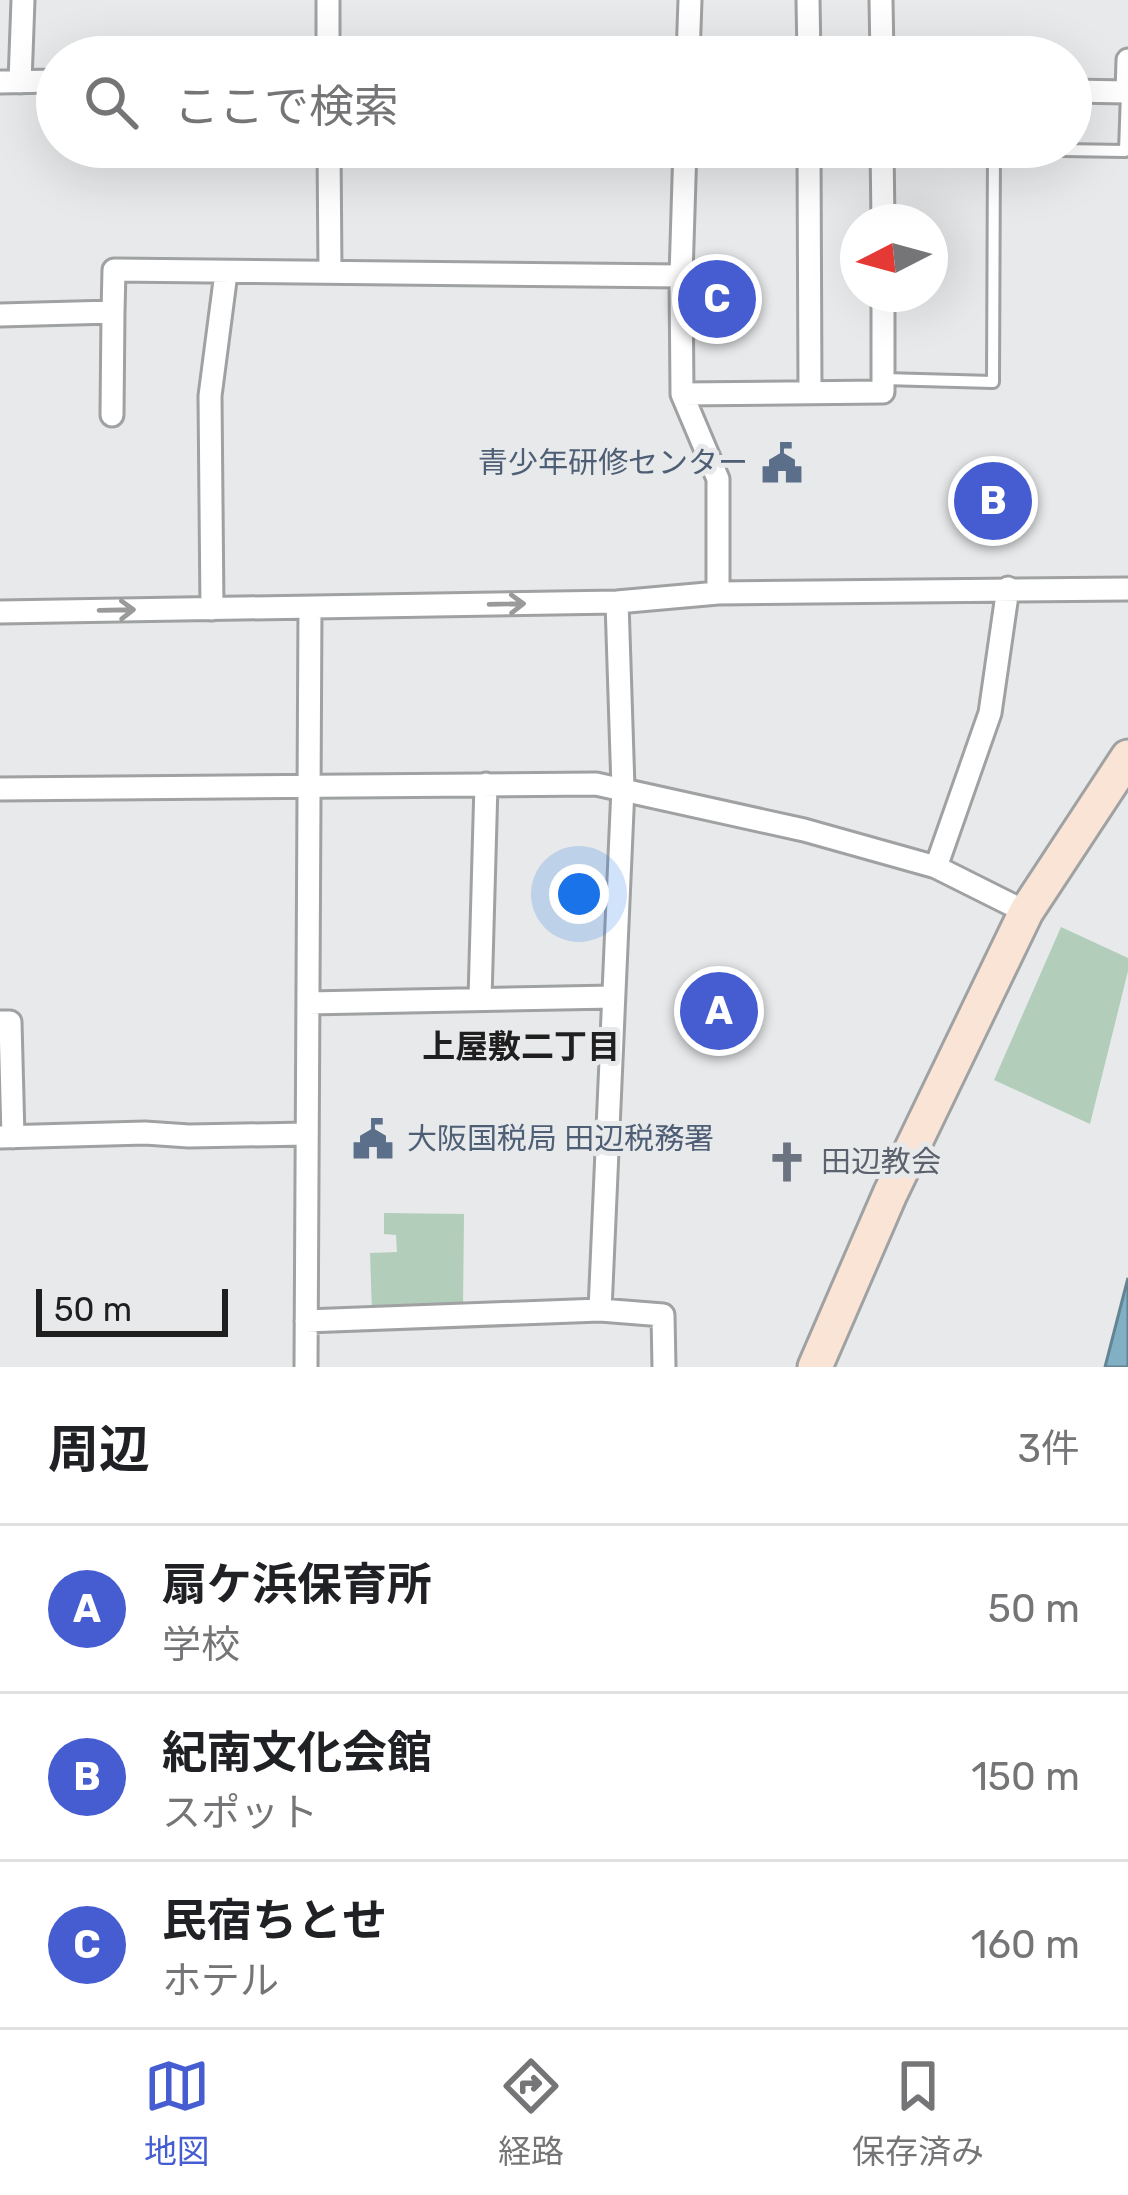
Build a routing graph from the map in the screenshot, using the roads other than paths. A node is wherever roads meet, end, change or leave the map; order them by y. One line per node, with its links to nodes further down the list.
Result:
1 (23, 0): 11 (street)
2 (328, 0): 6 (street)
3 (690, 0): 7 (street)
4 (808, 0): 8 (street)
5 (881, 0): 9 (street)
6 (328, 36)
7 (689, 36)
8 (809, 36)
9 (882, 36)
10 (1128, 61): 13 (street)
11 (10, 82)
12 (1092, 91): 13 (street)
13 (1127, 92): 14 (lane)
14 (1092, 150)
15 (329, 168): 21 (street)
16 (685, 168): 23 (street)
17 (809, 168): 28 (street)
18 (882, 168): 20 (street)
19 (994, 168): 27 (lane)
20 (883, 204)
21 (329, 271): 22 (street); 23 (street)
22 (226, 273): 24 (street); 36 (street)
23 (681, 277): 29 (street)
24 (113, 312): 26 (street); 30 (street)
25 (884, 312): 27 (street)
26 (0, 316)
27 (884, 379): 28 (street)
28 (810, 392): 29 (street)
29 (682, 394): 33 (street)
30 (112, 415)
31 (1008, 588): 32 (street); 33 (street); 43 (street)
32 (1128, 589)
33 (718, 593): 34 (street)
34 (617, 602): 35 (street, one-way to 34); 41 (street)
35 (310, 608): 36 (street); 40 (street)
36 (212, 609): 37 (street, one-way to 36)
37 (0, 612)
38 (1128, 757): 44 (street)
39 (486, 784): 40 (street); 41 (street); 46 (street)
40 (308, 785): 42 (street); 47 (street)
41 (623, 788): 43 (street); 45 (street)
42 (0, 789)
43 (936, 867): 44 (street)
44 (1026, 912): 55 (street)
45 (614, 997): 46 (street); 51 (street)
46 (480, 999): 47 (street)
47 (308, 1003): 49 (street)
48 (0, 1022): 50 (street)
49 (308, 1134): 50 (street); 52 (street)
50 (6, 1137)
51 (600, 1310): 52 (street); 54 (street)
52 (306, 1321): 53 (street)
53 (306, 1367)
54 (664, 1367)
55 (815, 1367)

